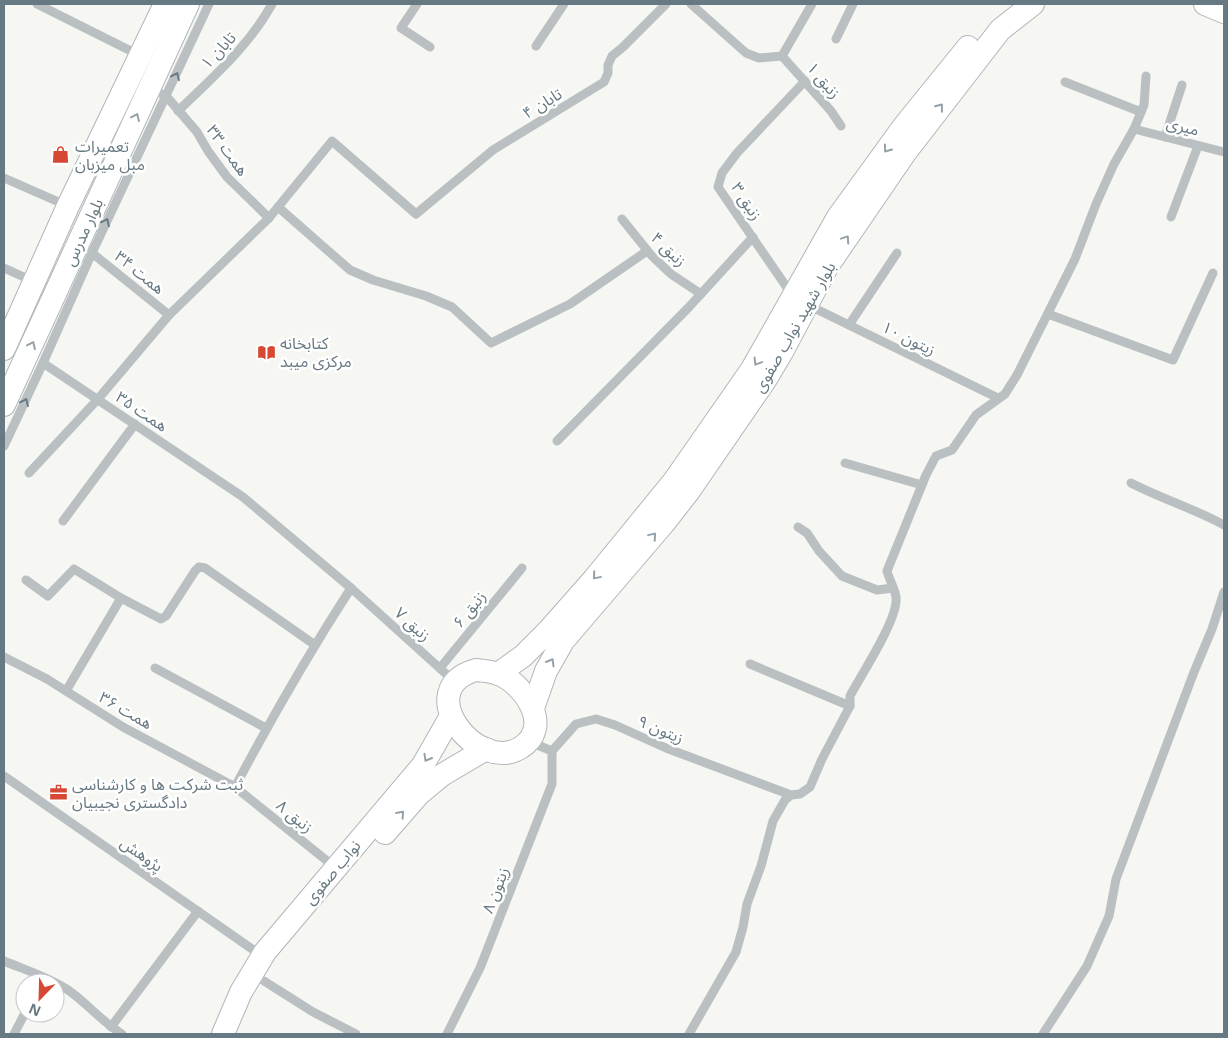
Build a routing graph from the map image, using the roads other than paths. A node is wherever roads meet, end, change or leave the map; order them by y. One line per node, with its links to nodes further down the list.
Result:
1 (37, 4): 20 (street)
2 (165, 4): 54 (main road, بلوار مدرس)
3 (188, 4): 26 (main road, بلوار مدرس)
4 (209, 4): 26 (street, one-way to 4)
5 (272, 4): 27 (street, تابان ۱)
6 (417, 4): 18 (street)
7 (564, 4): 17 (street)
8 (666, 4): 36 (street, تابان ۴)
9 (691, 4): 19 (street)
10 (812, 4): 19 (street)
11 (853, 4): 16 (street)
12 (1007, 4): 44 (main road, بلوار شهید نواب صفوی, one-way to 44)
13 (1033, 4): 44 (main road, بلوار شهید نواب صفوی, one-way to 13)
14 (1205, 4): 15 (main road)
15 (1224, 12)
16 (836, 39)
17 (536, 46)
18 (430, 47)
19 (782, 56): 23 (street, زنبق ۱)
20 (127, 60)
21 (123, 69): 35 (street)
22 (1146, 76): 28 (street)
23 (805, 81): 29 (street, زنبق ۱); 40 (street, زنبق ۳)
24 (1065, 82): 28 (street)
25 (1182, 85): 31 (street)
26 (158, 91): 27 (street, همت ۳۳); 42 (street, one-way to 26); 58 (main road, بلوار مدرس, one-way to 26)
27 (178, 111): 38 (street, همت ۳۳)
28 (1141, 112): 30 (street)
29 (841, 126)
30 (1134, 130): 31 (street, میری); 50 (street)
31 (1164, 137): 32 (street, میری)
32 (1198, 146): 33 (street, میری); 37 (street)
33 (1224, 152)
34 (4, 178): 35 (street)
35 (61, 203): 47 (street)
36 (278, 207): 38 (street); 41 (street)
37 (1171, 217)
38 (268, 218): 51 (street)
39 (622, 219): 41 (street, زنبق ۴)
40 (752, 237): 48 (street); 49 (street, زنبق ۳)
41 (647, 251): 48 (street, زنبق ۴)
42 (92, 253): 51 (street, همت ۳۴); 55 (street)
43 (896, 253): 52 (street)
44 (821, 263): 49 (main road, بلوار شهید نواب صفوی)
45 (4, 268): 47 (street)
46 (1213, 273): 50 (street)
47 (26, 278): 53 (street)
48 (701, 294): 60 (street)
49 (800, 301): 52 (street, زیتون ۱۰); 79 (main road, بلوار شهید نواب صفوی, one-way to 79); 83 (main road, بلوار شهید نواب صفوی, one-way to 49)
50 (1048, 314): 56 (street)
51 (169, 315): 57 (street)
52 (848, 325): 56 (street, زیتون ۱۰)
53 (4, 328)
54 (4, 349)
55 (43, 363): 57 (street, همت ۳۵); 61 (street, one-way to 55)
56 (998, 398): 65 (street)
57 (98, 399): 59 (street, همت ۳۵); 63 (street)
58 (4, 405)
59 (135, 424): 66 (street); 71 (street, همت ۳۵)
60 (557, 441)
61 (4, 446)
62 (845, 463): 65 (street)
63 (29, 473)
64 (1131, 484): 67 (street)
65 (922, 485): 72 (street)
66 (63, 521)
67 (1224, 526)
68 (798, 527): 72 (street)
69 (522, 568): 80 (street, زنبق ۶)
70 (26, 580): 74 (street)
71 (351, 588): 75 (street); 80 (street, زنبق ۷)
72 (893, 588): 82 (street)
73 (1224, 592): 107 (street)
74 (121, 598): 75 (street); 81 (street)
75 (314, 645): 85 (street)
76 (4, 657): 81 (street, همت ۳۶)
77 (750, 664): 82 (street)
78 (155, 668): 85 (street)
79 (498, 674): 80 (main road); 83 (main road)
80 (448, 675): 84 (main road)
81 (66, 691): 90 (street, همت ۳۶)
82 (850, 706): 91 (street)
83 (533, 708): 86 (main road)
84 (451, 716): 87 (main road); 92 (main road, نواب صفوی, one-way to 92)
85 (266, 728): 90 (street)
86 (529, 742): 87 (main road); 88 (street)
87 (486, 749): 94 (main road, نواب صفوی, one-way to 87)
88 (552, 751): 91 (street, زیتون ۹); 105 (street, زیتون ۸)
89 (4, 776): 93 (street, پژوهش)
90 (234, 787): 92 (street, زنبق ۸)
91 (791, 795): 106 (street)
92 (336, 868): 94 (main road, نواب صفوی)
93 (198, 911): 95 (street, پژوهش); 100 (street)
94 (307, 913): 95 (main road, نواب صفوی); 98 (main road, نواب صفوی)
95 (262, 956): 102 (main road, نواب صفوی)
96 (4, 961): 97 (street)
97 (27, 973)
98 (264, 981): 103 (main road, نواب صفوی); 104 (street)
99 (65, 988): 100 (street)
100 (111, 1027): 101 (street)
101 (122, 1034)
102 (224, 1034)
103 (238, 1034)
104 (356, 1034)
105 (447, 1034)
106 (689, 1034)
107 (1043, 1034)

